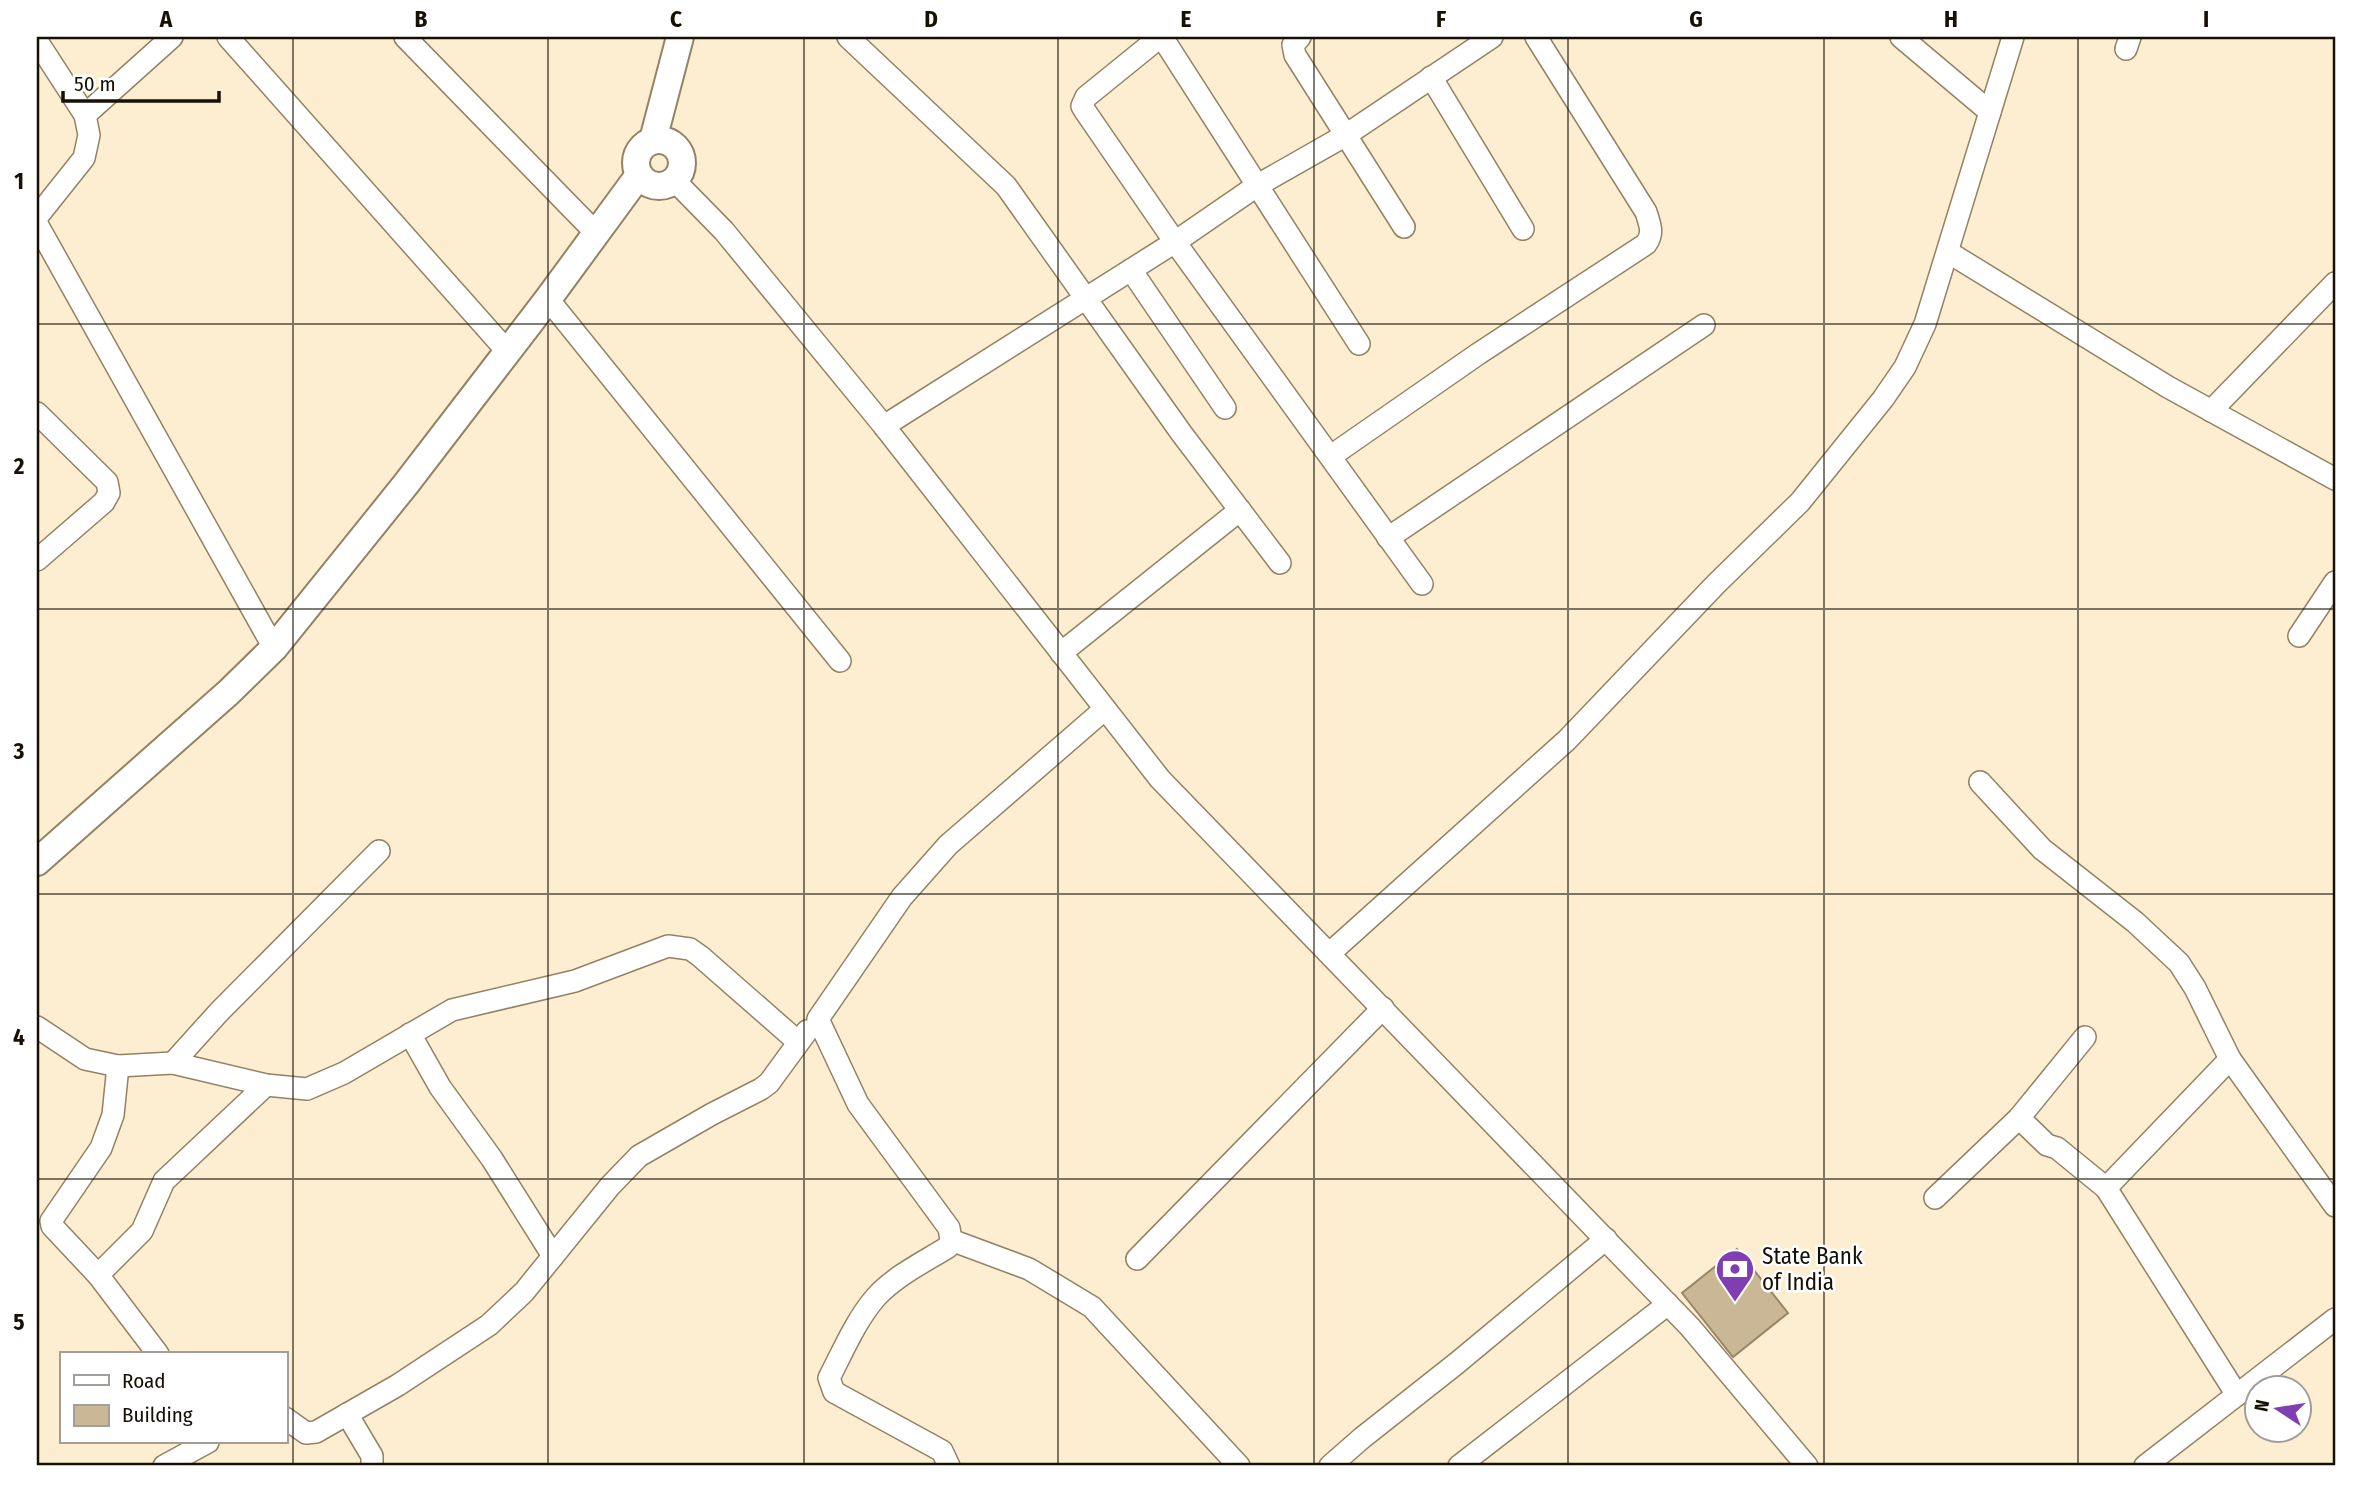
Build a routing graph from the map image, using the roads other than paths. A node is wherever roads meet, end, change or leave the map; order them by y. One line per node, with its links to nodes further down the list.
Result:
1 (172, 37): 15 (street)
2 (228, 37): 34 (street)
3 (405, 37): 25 (street)
4 (680, 37): 17 (main road)
5 (848, 37): 31 (street)
6 (1161, 37): 20 (street); 26 (street)
7 (1300, 37): 16 (street)
8 (1492, 37): 13 (street)
9 (1536, 37): 39 (street)
10 (1901, 37): 14 (street)
11 (2013, 37): 14 (street)
12 (37, 41): 15 (street)
13 (1431, 77): 16 (street); 24 (street)
14 (1990, 113): 27 (street)
15 (85, 115): 21 (street)
16 (1346, 135): 20 (street); 23 (street)
17 (653, 140): 18 (main road); 19 (main road)
18 (639, 175): 19 (main road); 25 (main road)
19 (675, 181): 38 (street)
20 (1258, 185): 26 (street); 33 (street)
21 (37, 217)
22 (37, 224): 48 (street)
23 (1404, 227)
24 (1523, 229)
25 (597, 234): 30 (main road)
26 (1175, 243): 28 (street); 39 (street)
27 (1948, 252): 36 (street); 55 (street)
28 (1131, 270): 31 (street); 35 (street)
29 (2335, 283): 36 (street)
30 (548, 299): 34 (main road); 50 (street)
31 (1086, 299): 38 (street); 41 (street)
32 (1704, 325): 42 (street)
33 (1359, 344)
34 (507, 351): 48 (main road)
35 (1225, 408)
36 (2211, 411): 40 (street)
37 (37, 413): 43 (street)
38 (884, 426): 49 (street)
39 (1331, 456): 42 (street)
40 (2335, 479)
41 (1240, 510): 44 (street); 49 (street)
42 (1388, 538): 46 (street)
43 (37, 560)
44 (1280, 563)
45 (2335, 582): 47 (street)
46 (1422, 584)
47 (2299, 636)
48 (274, 648): 54 (main road)
49 (1061, 653): 51 (street)
50 (840, 661)
51 (1105, 709): 55 (street); 57 (street)
52 (1980, 782): 62 (street)
53 (379, 851): 63 (street)
54 (37, 862)
55 (1330, 953): 56 (street)
56 (1383, 1008): 70 (street); 73 (street)
57 (818, 1019): 61 (street); 71 (street)
58 (37, 1027): 64 (street)
59 (410, 1034): 61 (street); 65 (street); 72 (street)
60 (2085, 1037): 66 (street)
61 (797, 1041): 72 (street)
62 (2230, 1059): 67 (street); 69 (street)
63 (173, 1063): 64 (street); 65 (street)
64 (118, 1066): 74 (street)
65 (266, 1085): 74 (street)
66 (2019, 1118): 67 (street); 68 (street)
67 (2106, 1188): 78 (street)
68 (1935, 1198)
69 (2335, 1206)
70 (1606, 1239): 75 (street); 86 (street)
71 (951, 1240): 84 (street); 85 (street)
72 (553, 1256): 79 (street)
73 (1137, 1259)
74 (98, 1275): 77 (street)
75 (1668, 1304): 87 (street); 88 (street)
76 (2335, 1319): 78 (street)
77 (156, 1352)
78 (2237, 1395): 89 (street)
79 (347, 1414): 80 (street); 83 (street)
80 (287, 1419)
81 (204, 1444): 82 (street)
82 (164, 1466)
83 (372, 1466)
84 (949, 1466)
85 (1239, 1466)
86 (1330, 1466)
87 (1459, 1466)
88 (1807, 1466)
89 (2145, 1466)

